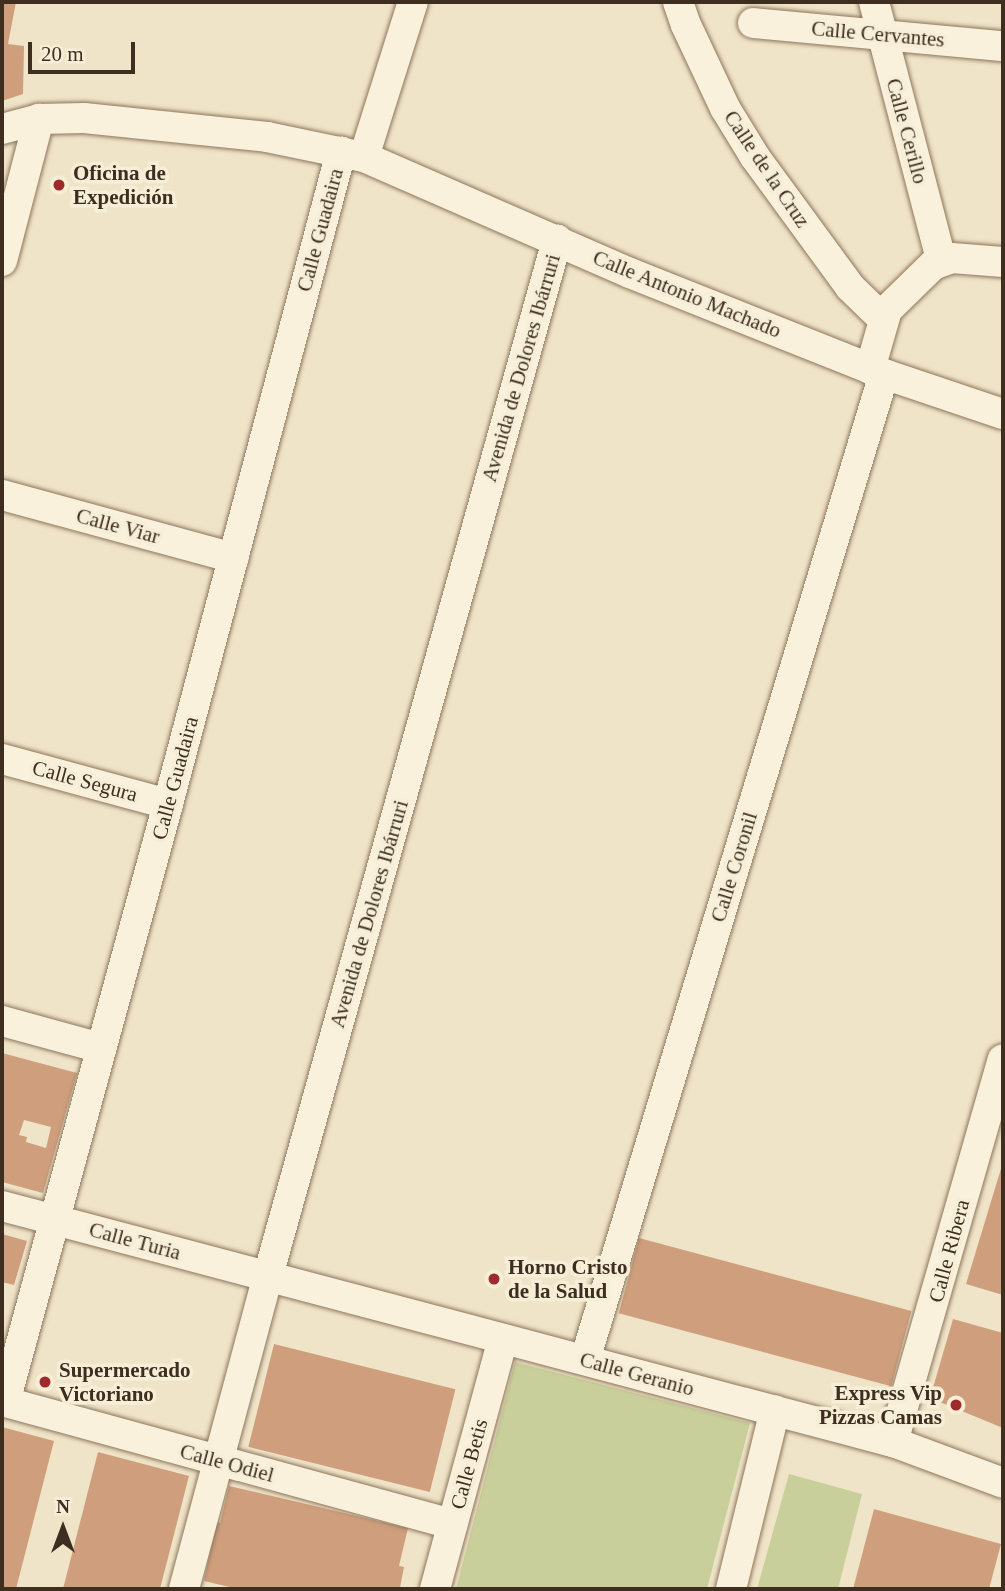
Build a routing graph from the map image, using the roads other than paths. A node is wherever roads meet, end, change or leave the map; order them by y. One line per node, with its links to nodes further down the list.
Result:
1 (413, 2): 9 (street, Calle Guadaira)
2 (678, 2): 14 (street, Calle de la Cruz)
3 (874, 2): 5 (street, Calle Cerillo)
4 (753, 23): 5 (street, Calle Cervantes)
5 (882, 34): 6 (street, Calle Cervantes); 11 (street, Calle Cerillo)
6 (1003, 46)
7 (39, 120): 8 (street, Calle Antonio Machado); 9 (street, Calle Antonio Machado); 12 (street)
8 (2, 129)
9 (352, 155): 10 (street, Calle Antonio Machado); 18 (street, Calle Guadaira)
10 (557, 240): 15 (street, Calle Antonio Machado); 26 (street, Avenida de Dolores Ibárruri)
11 (941, 260): 13 (street); 14 (street)
12 (2, 261)
13 (1003, 262)
14 (883, 319): 15 (street, Calle Coronil)
15 (877, 372): 16 (street, Calle Antonio Machado); 28 (street, Calle Coronil)
16 (1003, 414)
17 (2, 495): 18 (street, Calle Viar)
18 (234, 558): 20 (street, Calle Guadaira)
19 (2, 759): 20 (street, Calle Segura)
20 (169, 804): 22 (street, Calle Guadaira)
21 (2, 1021): 22 (street)
22 (102, 1048): 25 (street, Calle Guadaira)
23 (1003, 1059): 31 (street, Calle Ribera)
24 (2, 1206): 25 (street, Calle Turia)
25 (54, 1220): 26 (street, Calle Turia); 29 (street, Calle Guadaira)
26 (268, 1276): 27 (street, Calle Geranio); 32 (street, Avenida de Dolores Ibárruri)
27 (503, 1339): 28 (street, Calle Geranio); 34 (street, Calle Betis)
28 (584, 1360): 30 (street, Calle Geranio)
29 (4, 1402): 32 (street, Calle Odiel)
30 (775, 1410): 31 (street, Calle Geranio); 37 (street)
31 (893, 1442): 33 (street, Calle Geranio)
32 (219, 1461): 34 (street, Calle Odiel); 35 (street, Avenida de Dolores Ibárruri)
33 (1003, 1483)
34 (452, 1524): 36 (street, Calle Betis)
35 (184, 1589)
36 (435, 1589)
37 (731, 1589)

